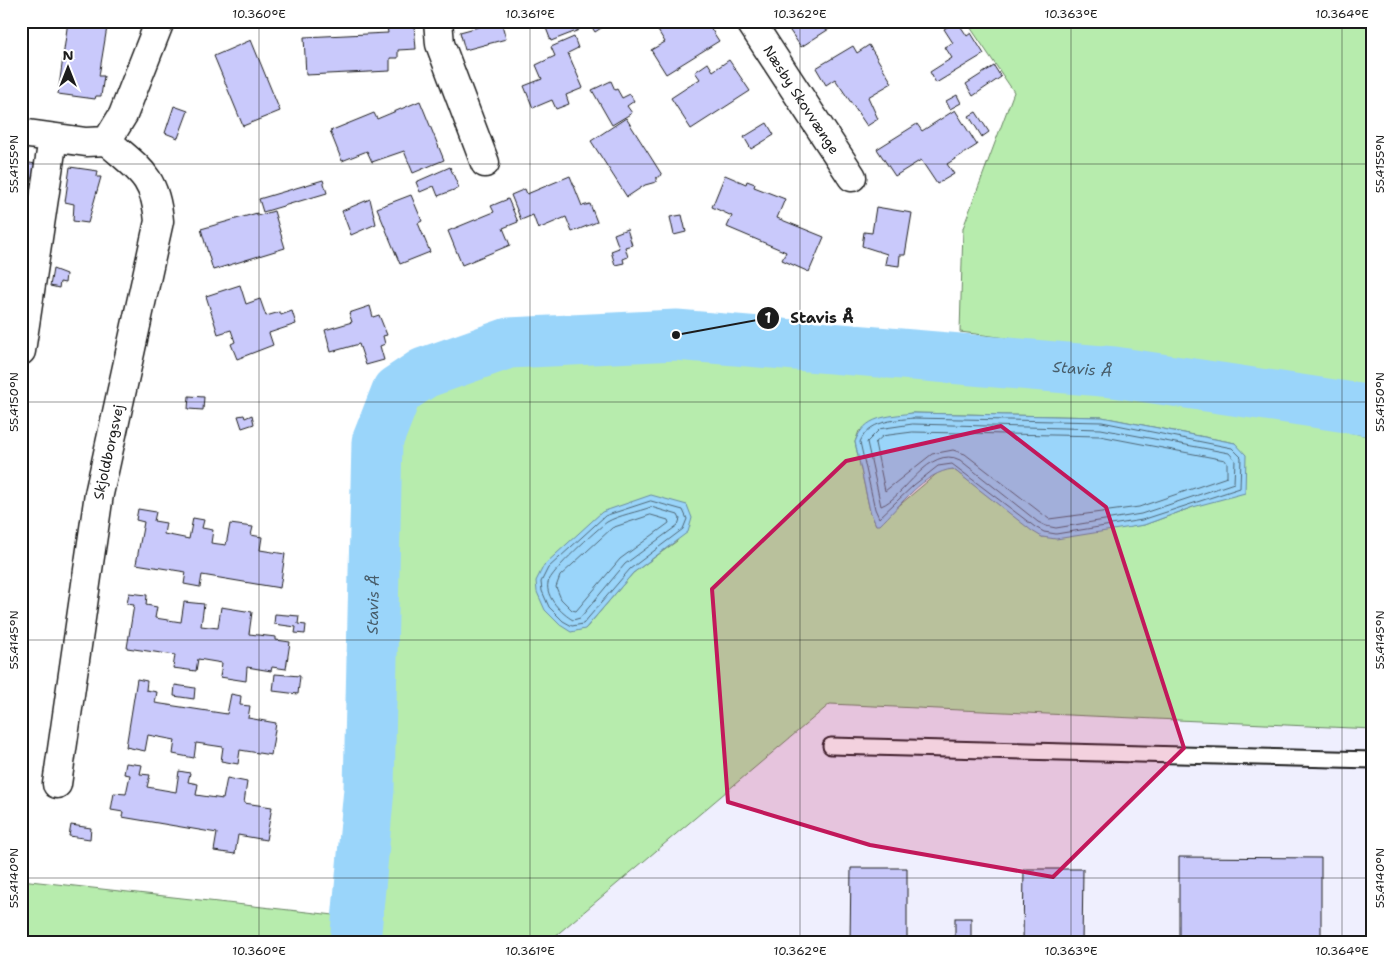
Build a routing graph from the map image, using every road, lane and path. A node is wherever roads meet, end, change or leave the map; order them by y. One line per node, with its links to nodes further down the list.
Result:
1 (160, 21): 6 (street)
2 (438, 21): 7 (street)
3 (750, 21): 8 (street, Næsby Skovvænge)
4 (21, 133): 5 (street)
5 (53, 138): 6 (street); 9 (street)
6 (107, 141): 12 (street, Skjoldborgsvej)
7 (486, 163)
8 (852, 177)
9 (21, 351)
10 (830, 746): 11 (lane)
11 (1373, 760)
12 (57, 784)

